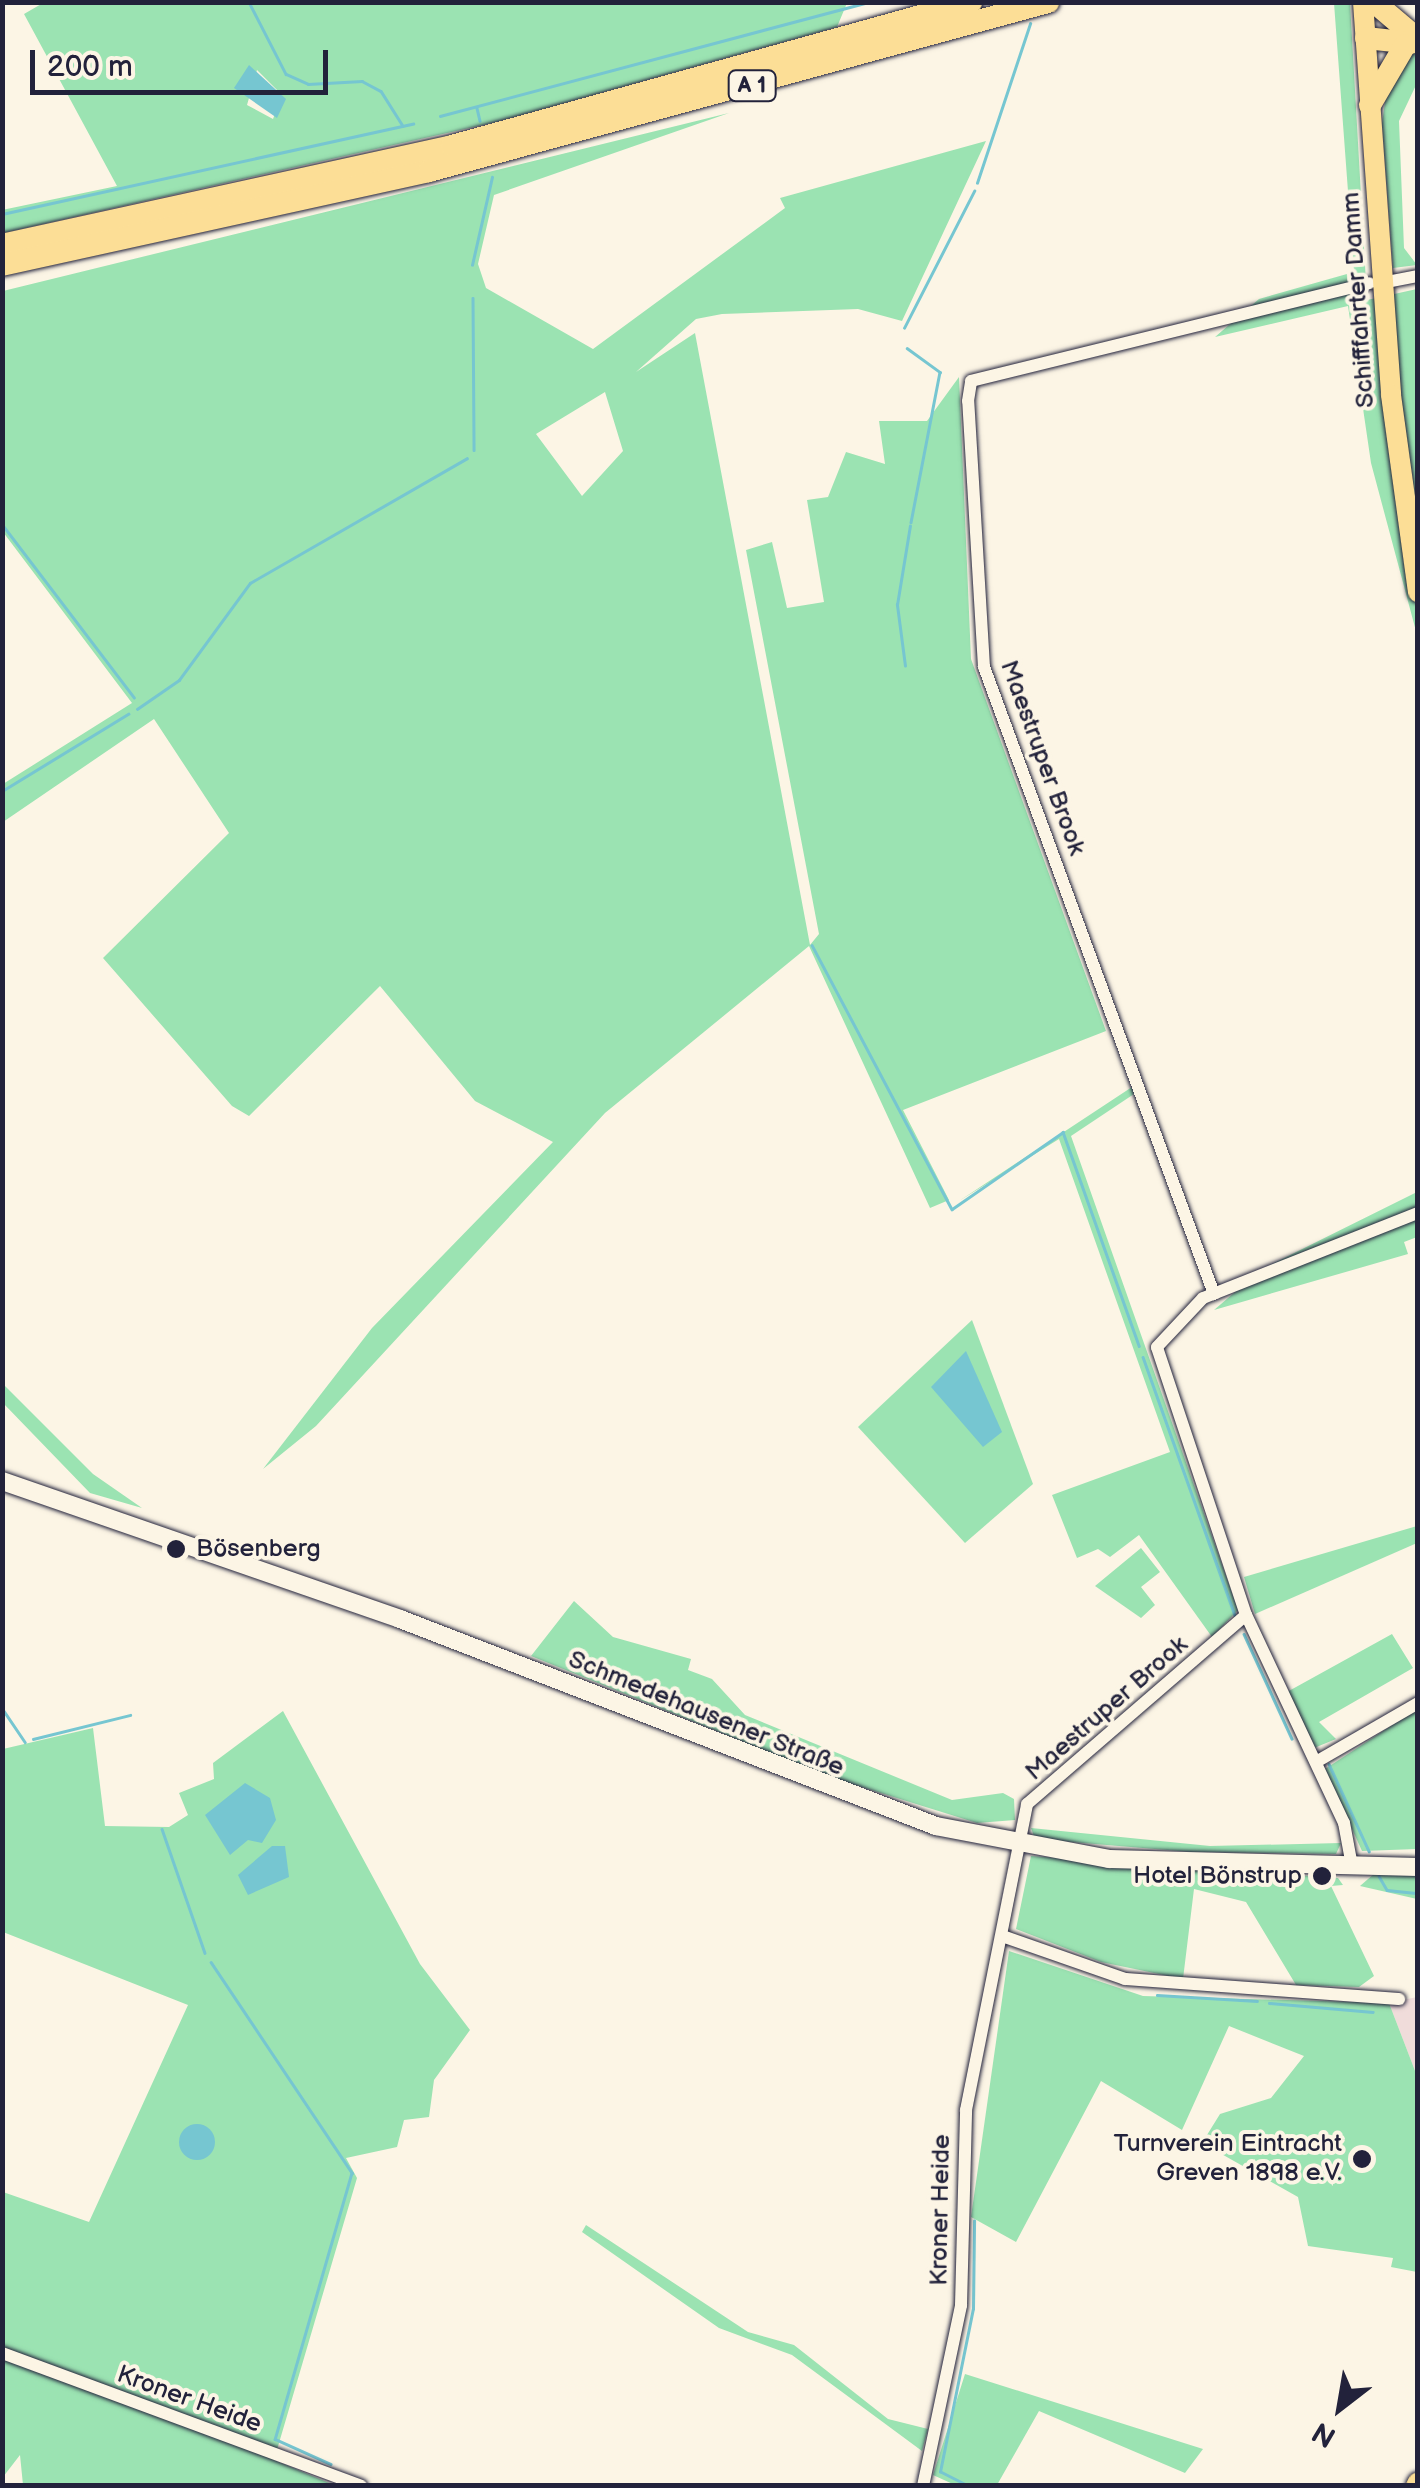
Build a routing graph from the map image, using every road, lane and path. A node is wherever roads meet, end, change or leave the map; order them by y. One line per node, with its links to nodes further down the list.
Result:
1 (954, 2): 6 (highway)
2 (971, 2): 6 (highway, A 1)
3 (1048, 2): 10 (highway, A 1)
4 (1364, 2): 8 (main road, Schifffahrter Damm)
5 (1374, 2): 7 (highway)
6 (914, 19): 10 (highway, A 1)
7 (1412, 37): 8 (highway); 9 (highway)
8 (1366, 38): 9 (main road, Schifffahrter Damm)
9 (1370, 104): 17 (main road, Schifffahrter Damm)
10 (453, 155): 11 (highway, A 1)
11 (427, 162): 12 (highway, A 1); 13 (highway, A 1)
12 (2, 245)
13 (2, 264)
14 (1418, 276): 15 (street)
15 (1392, 281)
16 (1369, 284): 19 (street, Maestruper Brook)
17 (1418, 592)
18 (1418, 1213): 19 (street)
19 (1214, 1294): 21 (street)
20 (2, 1481): 24 (main road, Schmedehausener Straße)
21 (1246, 1615): 23 (street); 24 (street, Maestruper Brook)
22 (1418, 1702): 23 (street)
23 (1316, 1762): 25 (street)
24 (1022, 1846): 25 (main road, Schmedehausener Straße); 27 (street, Kroner Heide)
25 (1352, 1866): 26 (main road, Schmedehausener Straße)
26 (1418, 1866)
27 (1005, 1937): 28 (street); 31 (street, Kroner Heide)
28 (1399, 1999)
29 (2, 2353): 30 (street, Kroner Heide)
30 (361, 2486)
31 (922, 2486)

